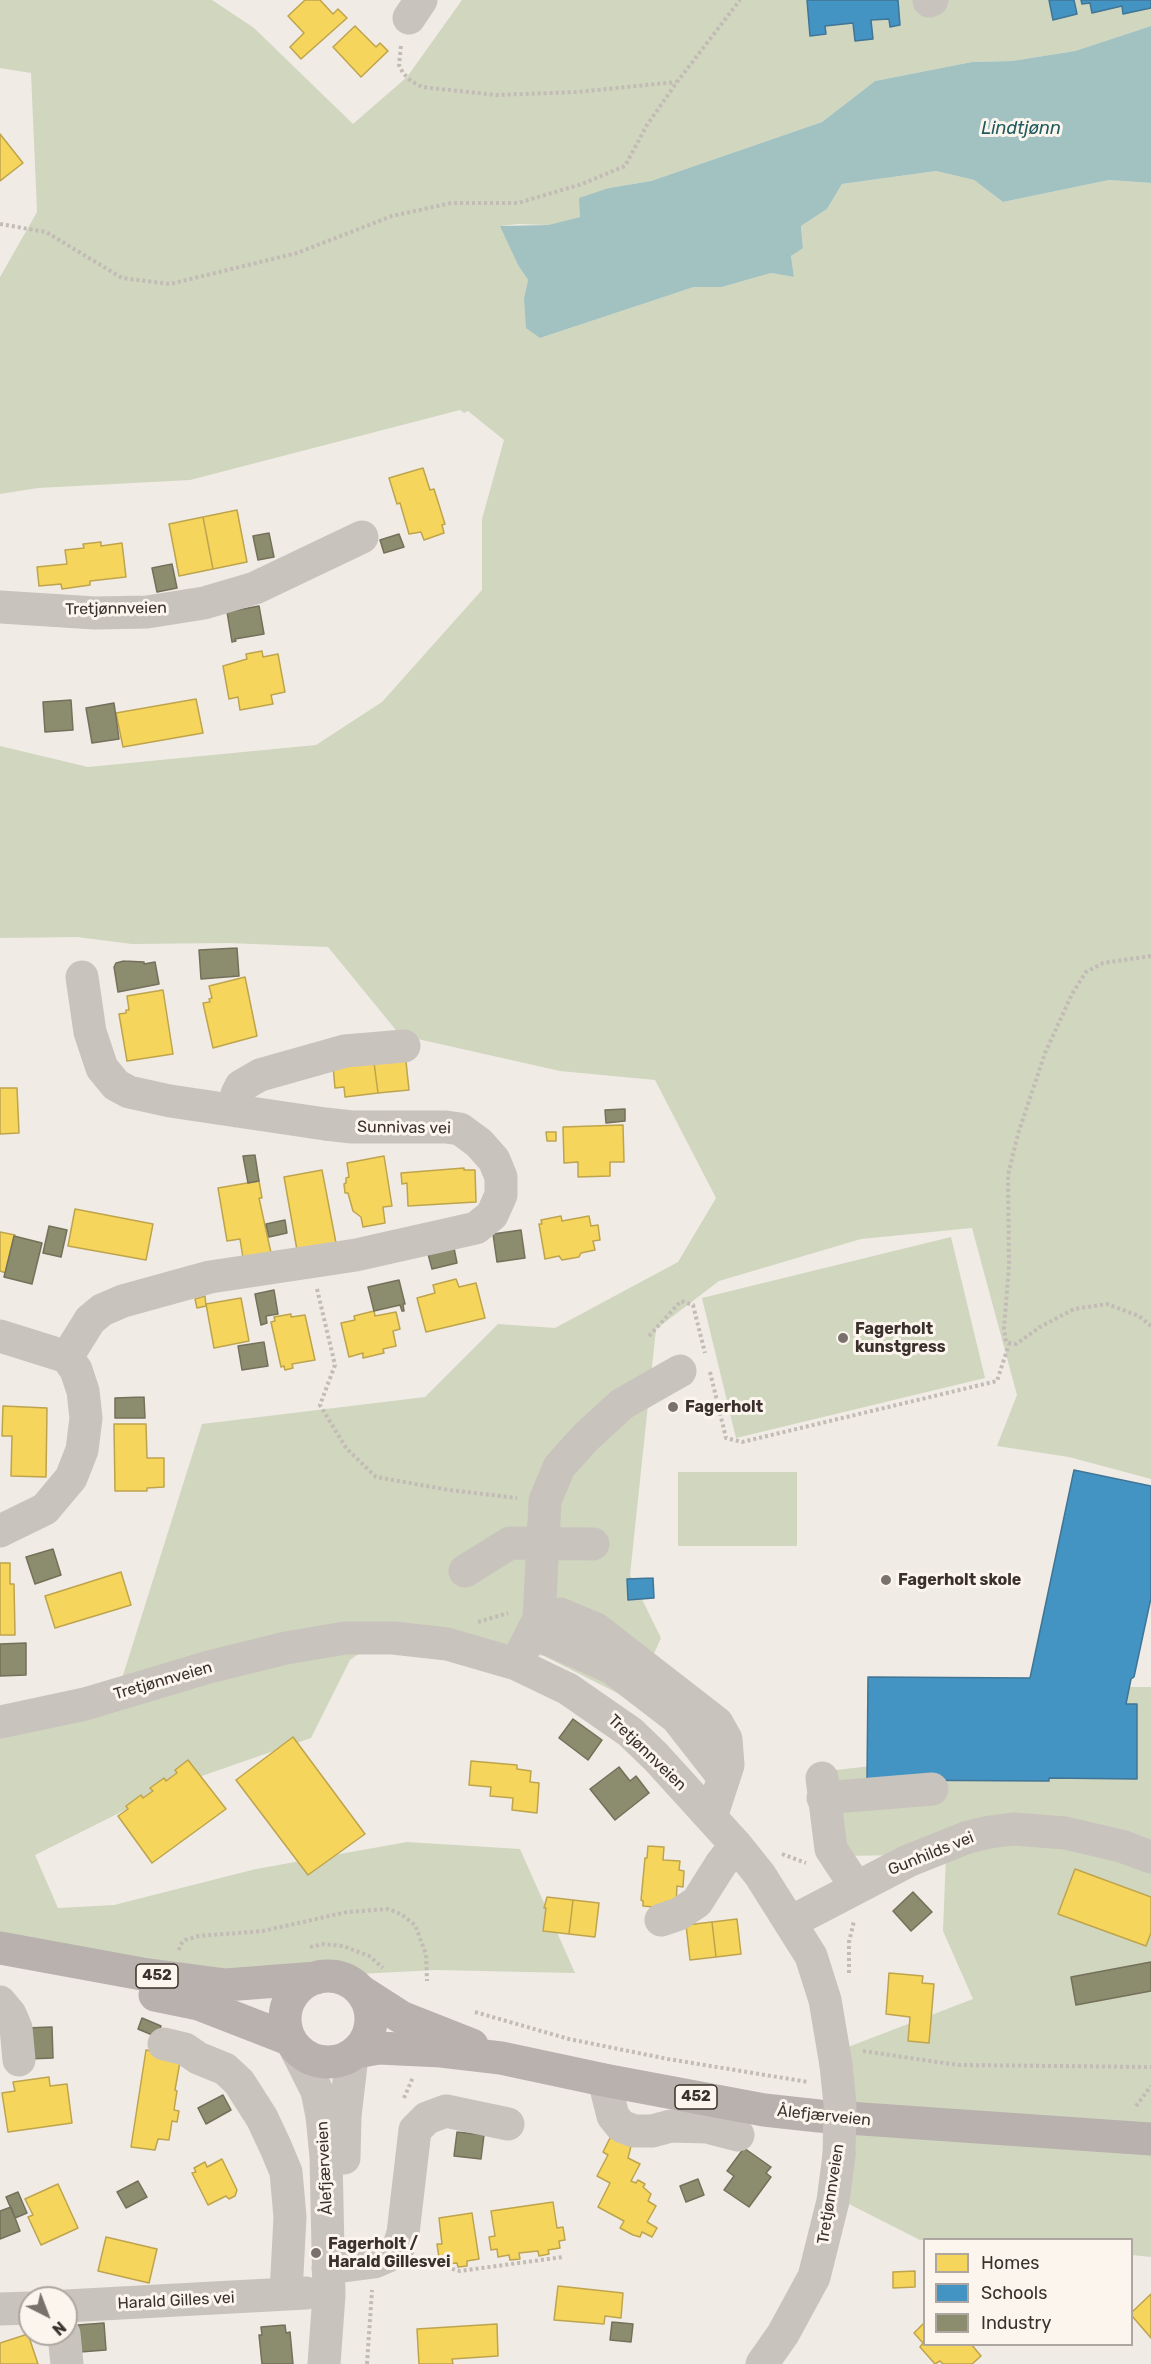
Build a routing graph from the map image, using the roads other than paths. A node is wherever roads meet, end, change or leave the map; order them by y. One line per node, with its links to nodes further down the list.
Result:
1 (362, 537): 2 (street, Tretjønnveien)
2 (0, 607)
3 (82, 977): 5 (street, Sunnivas vei)
4 (404, 1046): 5 (street)
5 (236, 1111): 7 (street, Sunnivas vei)
6 (0, 1336): 7 (street)
7 (67, 1357): 9 (street)
8 (699, 1368): 10 (street)
9 (0, 1531)
10 (541, 1544): 11 (street); 12 (street); 13 (street)
11 (593, 1545)
12 (465, 1571)
13 (535, 1625): 14 (street); 17 (street)
14 (516, 1664): 15 (street, Tretjønnveien); 17 (street, Tretjønnveien)
15 (0, 1722)
16 (932, 1789): 20 (street)
17 (711, 1817): 18 (street, Tretjønnveien)
18 (736, 1845): 21 (street); 22 (street, Tretjønnveien)
19 (1151, 1857): 20 (street, Gunhilds vei)
20 (856, 1887): 22 (street, Gunhilds vei)
21 (661, 1920)
22 (791, 1922): 46 (street, Tretjønnveien, bridge)
23 (0, 1948): 25 (main road, 452)
24 (0, 1963): 29 (main road, 452)
25 (312, 1963): 26 (main road, 452); 29 (main road)
26 (373, 1980): 30 (main road); 31 (main road, Ålefjærveien / 452)
27 (0, 2002): 32 (street)
28 (164, 2044): 38 (street)
29 (293, 2044): 30 (main road, 452); 37 (street, Ålefjærveien)
30 (354, 2054): 31 (main road, Ålefjærveien / 452); 37 (street, Ålefjærveien)
31 (501, 2058): 33 (main road, Ålefjærveien / 452)
32 (19, 2060)
33 (604, 2080): 35 (street); 36 (main road, Ålefjærveien / 452)
34 (508, 2124): 37 (street)
35 (738, 2135)
36 (1151, 2139)
37 (354, 2273): 38 (street, Harald Gilles vei); 44 (street, Ålefjærveien); 45 (street, Ålefjærveien)
38 (286, 2293): 39 (street, Harald Gilles vei)
39 (78, 2306)
40 (18, 2308): 41 (street)
41 (0, 2310)
42 (65, 2346): 43 (street)
43 (67, 2364)
44 (324, 2364)
45 (342, 2364)
46 (762, 2364)

